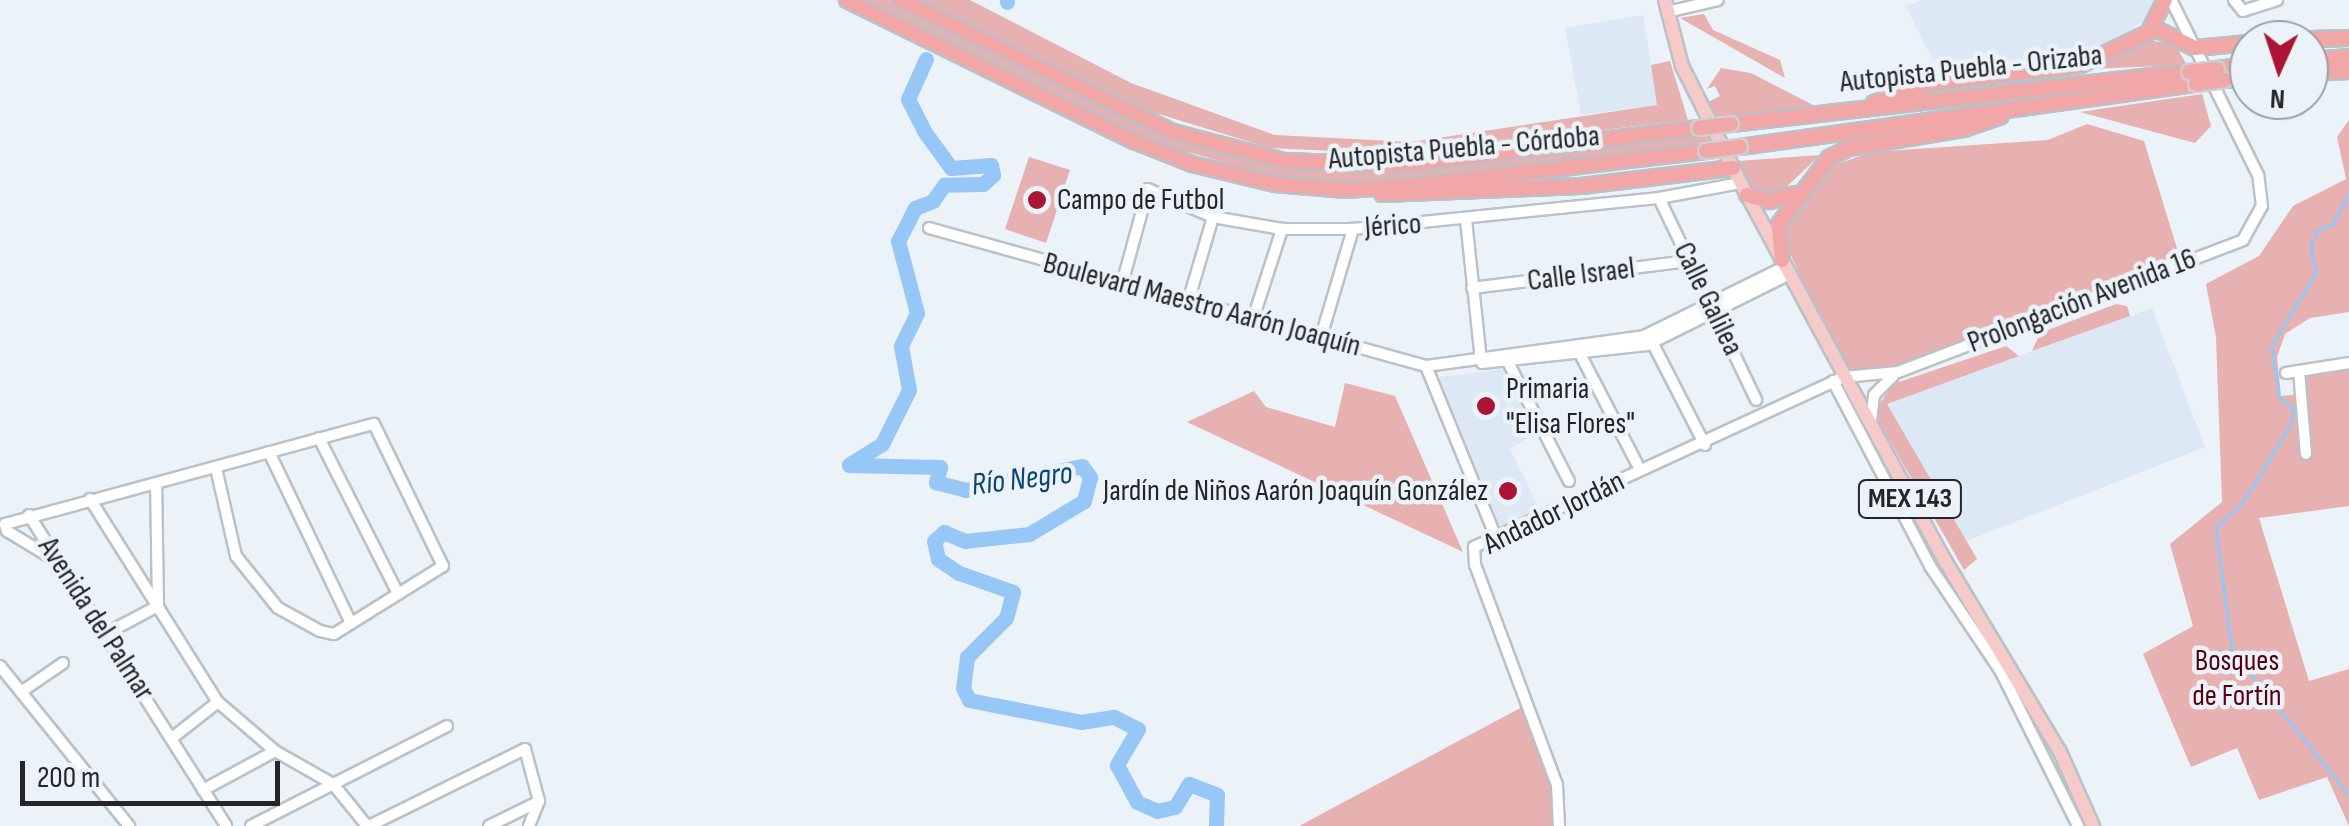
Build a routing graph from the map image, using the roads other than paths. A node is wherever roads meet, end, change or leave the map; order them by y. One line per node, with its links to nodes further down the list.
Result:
1 (847, 0): 21 (highway, Autopista Puebla - Córdoba)
2 (901, 0): 17 (highway, Autopista Puebla - Córdoba)
3 (1718, 0): 7 (street)
4 (2168, 0): 8 (highway); 10 (street)
5 (2234, 0): 6 (street)
6 (2278, 0)
7 (1666, 6): 19 (main road, MEX 143)
8 (2149, 31): 10 (highway); 16 (highway)
9 (2229, 45): 10 (highway)
10 (2196, 48): 44 (street, Prolongación Avenida 16)
11 (2229, 72): 12 (highway, Autopista Puebla - Orizaba)
12 (2221, 75): 13 (highway, Autopista Puebla - Orizaba); 14 (highway, Autopista Puebla - Orizaba, bridge)
13 (2229, 76)
14 (2193, 78): 15 (highway, Autopista Puebla - Orizaba); 16 (highway, Autopista Puebla - Orizaba)
15 (2020, 108): 18 (highway, Autopista Puebla - Orizaba, bridge); 22 (highway)
16 (1859, 109): 17 (highway, Autopista Puebla - Orizaba, bridge)
17 (1699, 128)
18 (1706, 151): 21 (highway, Autopista Puebla - Córdoba)
19 (1733, 168): 20 (main road, MEX 143); 21 (highway)
20 (1744, 189): 22 (highway); 23 (street, Jérico); 30 (main road, MEX 143)
21 (1346, 190)
22 (1799, 191): 30 (highway)
23 (1659, 198): 25 (street, Jérico); 29 (street, Calle Galilea)
24 (1213, 218): 27 (street, Jérico); 31 (street, Jérico); 33 (street)
25 (1466, 220): 28 (street, Jérico); 32 (street)
26 (929, 228): 31 (street, Boulevard Maestro Aarón Joaquín)
27 (1282, 229): 28 (street, Jérico); 35 (street)
28 (1352, 229): 36 (street)
29 (1690, 261): 32 (street, Calle Israel); 34 (street, Calle Galilea)
30 (1786, 267): 34 (street, Boulevard Maestro Aarón Joaquín); 46 (main road, MEX 143)
31 (1122, 284): 33 (street, Boulevard Maestro Aarón Joaquín)
32 (1472, 288): 40 (street)
33 (1188, 302): 35 (street, Boulevard Maestro Aarón Joaquín)
34 (1711, 308): 37 (street, Boulevard Maestro Aarón Joaquín); 47 (street, Calle Galilea)
35 (1253, 319): 36 (street, Boulevard Maestro Aarón Joaquín)
36 (1320, 337): 42 (street, Boulevard Maestro Aarón Joaquín)
37 (1650, 339): 38 (street, Boulevard Maestro Aarón Joaquín); 50 (street)
38 (1578, 349): 39 (street, Boulevard Maestro Aarón Joaquín); 53 (street)
39 (1506, 358): 40 (street, Boulevard Maestro Aarón Joaquín); 55 (street)
40 (1479, 360): 42 (street, Boulevard Maestro Aarón Joaquín)
41 (2349, 363): 43 (street)
42 (1426, 366): 59 (street)
43 (2299, 371): 45 (street); 52 (street)
44 (1898, 372): 46 (street, Prolongación Avenida 16); 49 (street)
45 (2286, 373)
46 (1838, 379): 49 (main road, MEX 143); 50 (street, Andador Jordán); 82 (street)
47 (1756, 400)
48 (319, 438): 51 (street); 61 (street); 61 (street)
49 (1878, 442): 83 (main road, MEX 143)
50 (1704, 445): 59 (street, Andador Jordán)
51 (269, 452): 54 (street); 63 (street)
52 (2306, 454)
53 (1637, 464)
54 (216, 468): 56 (street); 63 (street)
55 (1569, 481)
56 (156, 484): 57 (street); 62 (street)
57 (90, 499): 58 (street); 62 (street)
58 (28, 515): 60 (street, Avenida del Palmar); 60 (street)
59 (1495, 535): 81 (street, Andador Jordán)
60 (60, 563): 64 (street, Avenida del Palmar)
61 (398, 594): 63 (street)
62 (158, 606): 64 (street); 68 (street)
63 (351, 623)
64 (107, 633): 70 (street, Avenida del Palmar)
65 (63, 664): 67 (street)
66 (0, 666): 67 (street)
67 (21, 692): 75 (street)
68 (218, 702): 70 (street); 71 (street)
69 (448, 726): 72 (street)
70 (172, 738): 73 (street, Avenida del Palmar)
71 (274, 751): 72 (street); 73 (street)
72 (332, 784): 77 (street); 78 (street)
73 (203, 790): 76 (street, Avenida del Palmar)
74 (539, 801): 78 (street); 79 (street); 80 (street)
75 (128, 826)
76 (226, 826)
77 (251, 826)
78 (368, 826)
79 (489, 826)
80 (530, 826)
81 (1559, 826)
82 (2078, 826)
83 (2093, 826)

